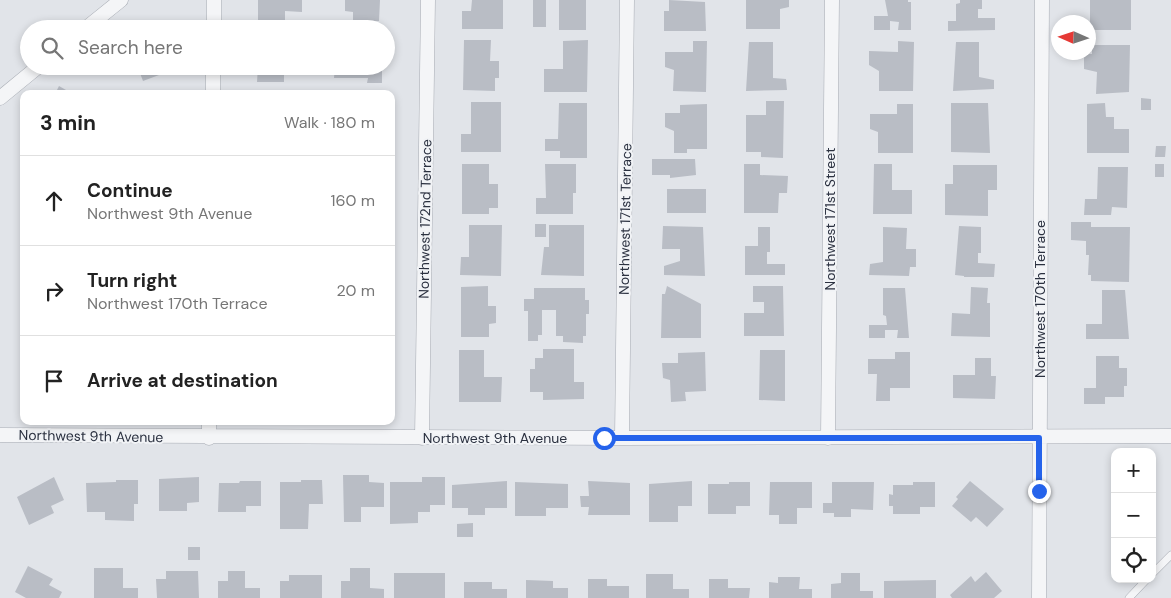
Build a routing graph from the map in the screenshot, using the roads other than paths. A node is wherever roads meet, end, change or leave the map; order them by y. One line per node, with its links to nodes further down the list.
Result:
1 (120, 0): 7 (street)
2 (214, 0): 8 (street)
3 (428, 0): 17 (street, Northwest 172nd Terrace)
4 (627, 0): 18 (street, Northwest 171st Terrace)
5 (832, 0): 19 (street, Northwest 171st Street)
6 (1042, 0): 20 (street, Northwest 170th Terrace)
7 (96, 20)
8 (214, 20)
9 (28, 75): 12 (street)
10 (213, 75): 11 (street)
11 (213, 90)
12 (0, 98)
13 (209, 425): 16 (street)
14 (0, 435): 16 (street, Northwest 9th Avenue)
15 (1171, 436): 20 (street, Northwest 9th Avenue)
16 (209, 438): 17 (street, Northwest 9th Avenue)
17 (422, 438): 18 (street, Northwest 9th Avenue)
18 (622, 438): 19 (street, Northwest 9th Avenue)
19 (828, 438): 20 (street, Northwest 9th Avenue)
20 (1039, 438): 24 (street, Northwest 170th Terrace)
21 (1171, 555): 22 (lane)
22 (1156, 570)
23 (1143, 583): 25 (lane)
24 (1039, 598)
25 (1130, 598)

